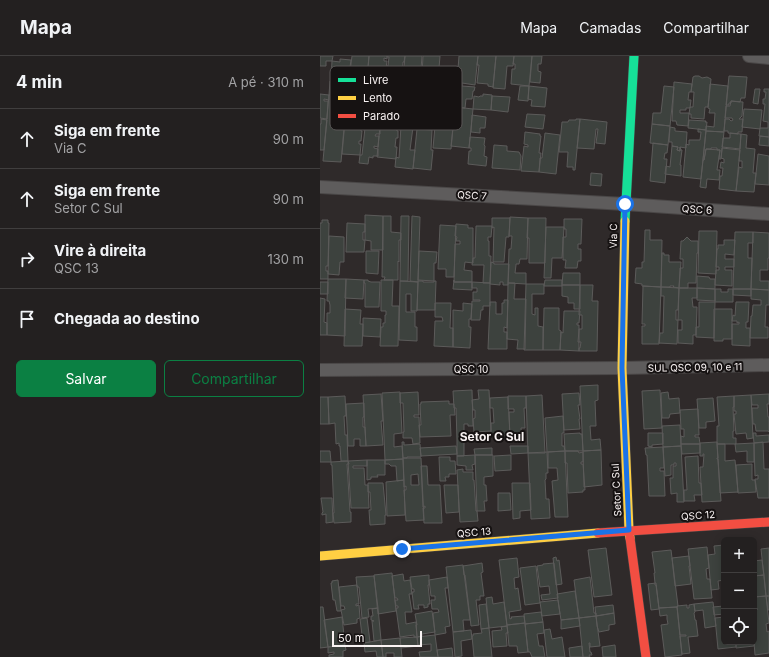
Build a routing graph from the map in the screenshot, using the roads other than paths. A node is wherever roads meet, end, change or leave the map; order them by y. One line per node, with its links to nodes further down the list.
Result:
1 (634, 56): 5 (street, Via C)
2 (749, 56): 3 (street)
3 (769, 58)
4 (320, 187): 5 (street, QSC 7)
5 (625, 204): 6 (street, QSC 6); 8 (street, Via C)
6 (769, 214)
7 (769, 365): 8 (street, SUL QSC 09, 10 e 11)
8 (622, 368): 9 (street, QSC 10); 11 (street, Setor C Sul)
9 (320, 370)
10 (769, 522): 11 (street, QSC 12)
11 (629, 530): 12 (street, QSC 13); 13 (street, Setor C Sul)
12 (320, 556)
13 (646, 657)

